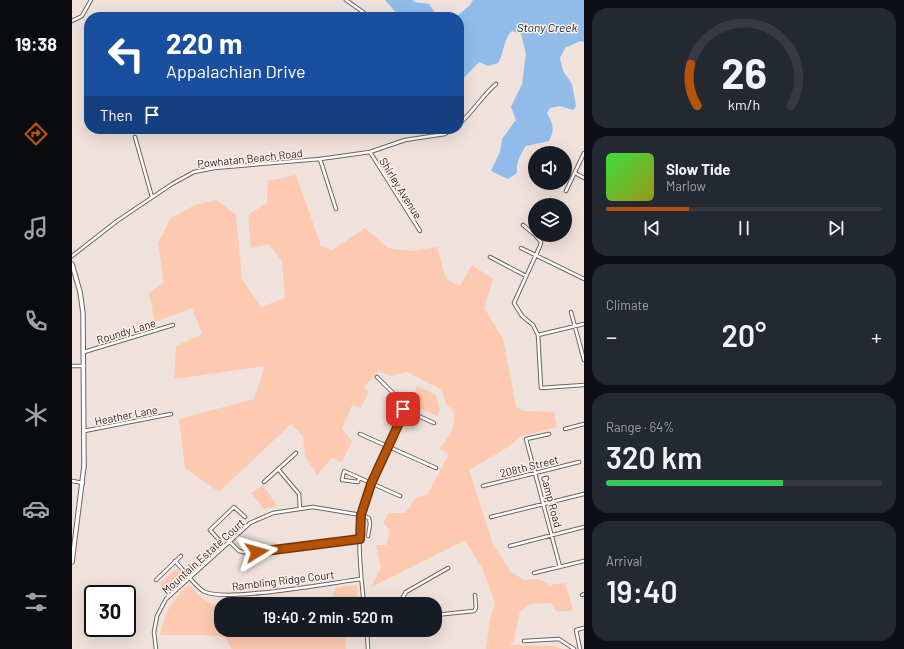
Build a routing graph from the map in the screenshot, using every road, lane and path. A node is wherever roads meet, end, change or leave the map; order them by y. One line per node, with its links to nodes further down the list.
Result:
1 (91, 0): 4 (street)
2 (346, 0): 5 (street)
3 (84, 12): 6 (street)
4 (84, 12)
5 (363, 12)
6 (72, 21)
7 (496, 84): 8 (street)
8 (464, 119)
9 (445, 134): 11 (street, Powhatan Beach Road)
10 (135, 137): 17 (street)
11 (370, 152): 13 (street, Powhatan Beach Road); 21 (street, Shirley Avenue)
12 (584, 152): 14 (street)
13 (320, 159): 17 (street, Powhatan Beach Road); 18 (street)
14 (575, 173): 15 (street); 16 (street)
15 (584, 178)
16 (566, 191)
17 (152, 197): 25 (street, Powhatan Beach Road)
18 (336, 209)
19 (523, 225): 20 (street)
20 (528, 229)
21 (420, 231)
22 (541, 242): 24 (street)
23 (521, 248): 24 (street)
24 (536, 255): 28 (street); 29 (street)
25 (72, 256)
26 (490, 257): 28 (street)
27 (72, 264): 35 (main road)
28 (526, 276): 34 (street)
29 (584, 279)
30 (571, 312): 33 (street)
31 (584, 324): 33 (street)
32 (173, 325): 35 (street, Roundy Lane)
33 (576, 327): 34 (street); 36 (street)
34 (538, 335): 40 (street)
35 (84, 352): 38 (main road)
36 (584, 359)
37 (72, 366): 38 (street)
38 (84, 366): 46 (main road)
39 (377, 377): 41 (street)
40 (584, 385)
41 (403, 409): 43 (street); 49 (street)
42 (171, 414): 46 (street, Heather Lane)
43 (434, 422)
44 (584, 424): 45 (street)
45 (565, 429)
46 (84, 432): 58 (main road)
47 (360, 434): 49 (street)
48 (549, 434): 54 (street, Camp Road)
49 (388, 446): 52 (street); 59 (street)
50 (296, 453): 53 (street)
51 (579, 462): 54 (street, 208th Street)
52 (436, 468)
53 (278, 469): 57 (street); 64 (street)
54 (536, 471): 60 (street, 208th Street); 63 (street, Camp Road)
55 (359, 478): 55 (street); 59 (street)
56 (72, 481): 58 (street)
57 (264, 482)
58 (83, 483): 78 (main road)
59 (371, 484): 62 (street); 65 (street)
60 (483, 486)
61 (584, 494): 63 (street)
62 (400, 496)
63 (544, 503): 67 (street); 69 (street, Camp Road)
64 (300, 508): 65 (street, Mountain Estate Court); 72 (street, Mountain Estate Court)
65 (361, 515): 70 (street); 71 (street)
66 (245, 517): 73 (street)
67 (491, 517)
68 (584, 527): 69 (street)
69 (553, 535): 74 (street); 79 (street, Camp Road)
70 (368, 536)
71 (360, 539): 72 (street); 83 (street)
72 (229, 540): 82 (street, Mountain Estate Court)
73 (220, 541)
74 (510, 546)
75 (181, 556): 77 (street)
76 (584, 560): 79 (street)
77 (175, 561): 82 (street, Rambling Ridge Court); 84 (street)
78 (72, 562)
79 (560, 567): 81 (street)
80 (448, 568): 87 (street)
81 (534, 573)
82 (191, 577): 83 (street, Rambling Ridge Court); 92 (street, Mountain Estate Court)
83 (361, 579): 86 (street)
84 (156, 580)
85 (475, 595): 88 (street)
86 (363, 597)
87 (403, 597)
88 (442, 613)
89 (584, 628): 95 (street)
90 (367, 637): 93 (street)
91 (524, 641): 94 (street)
92 (156, 649)
93 (368, 649)
94 (574, 649)
95 (580, 649)

